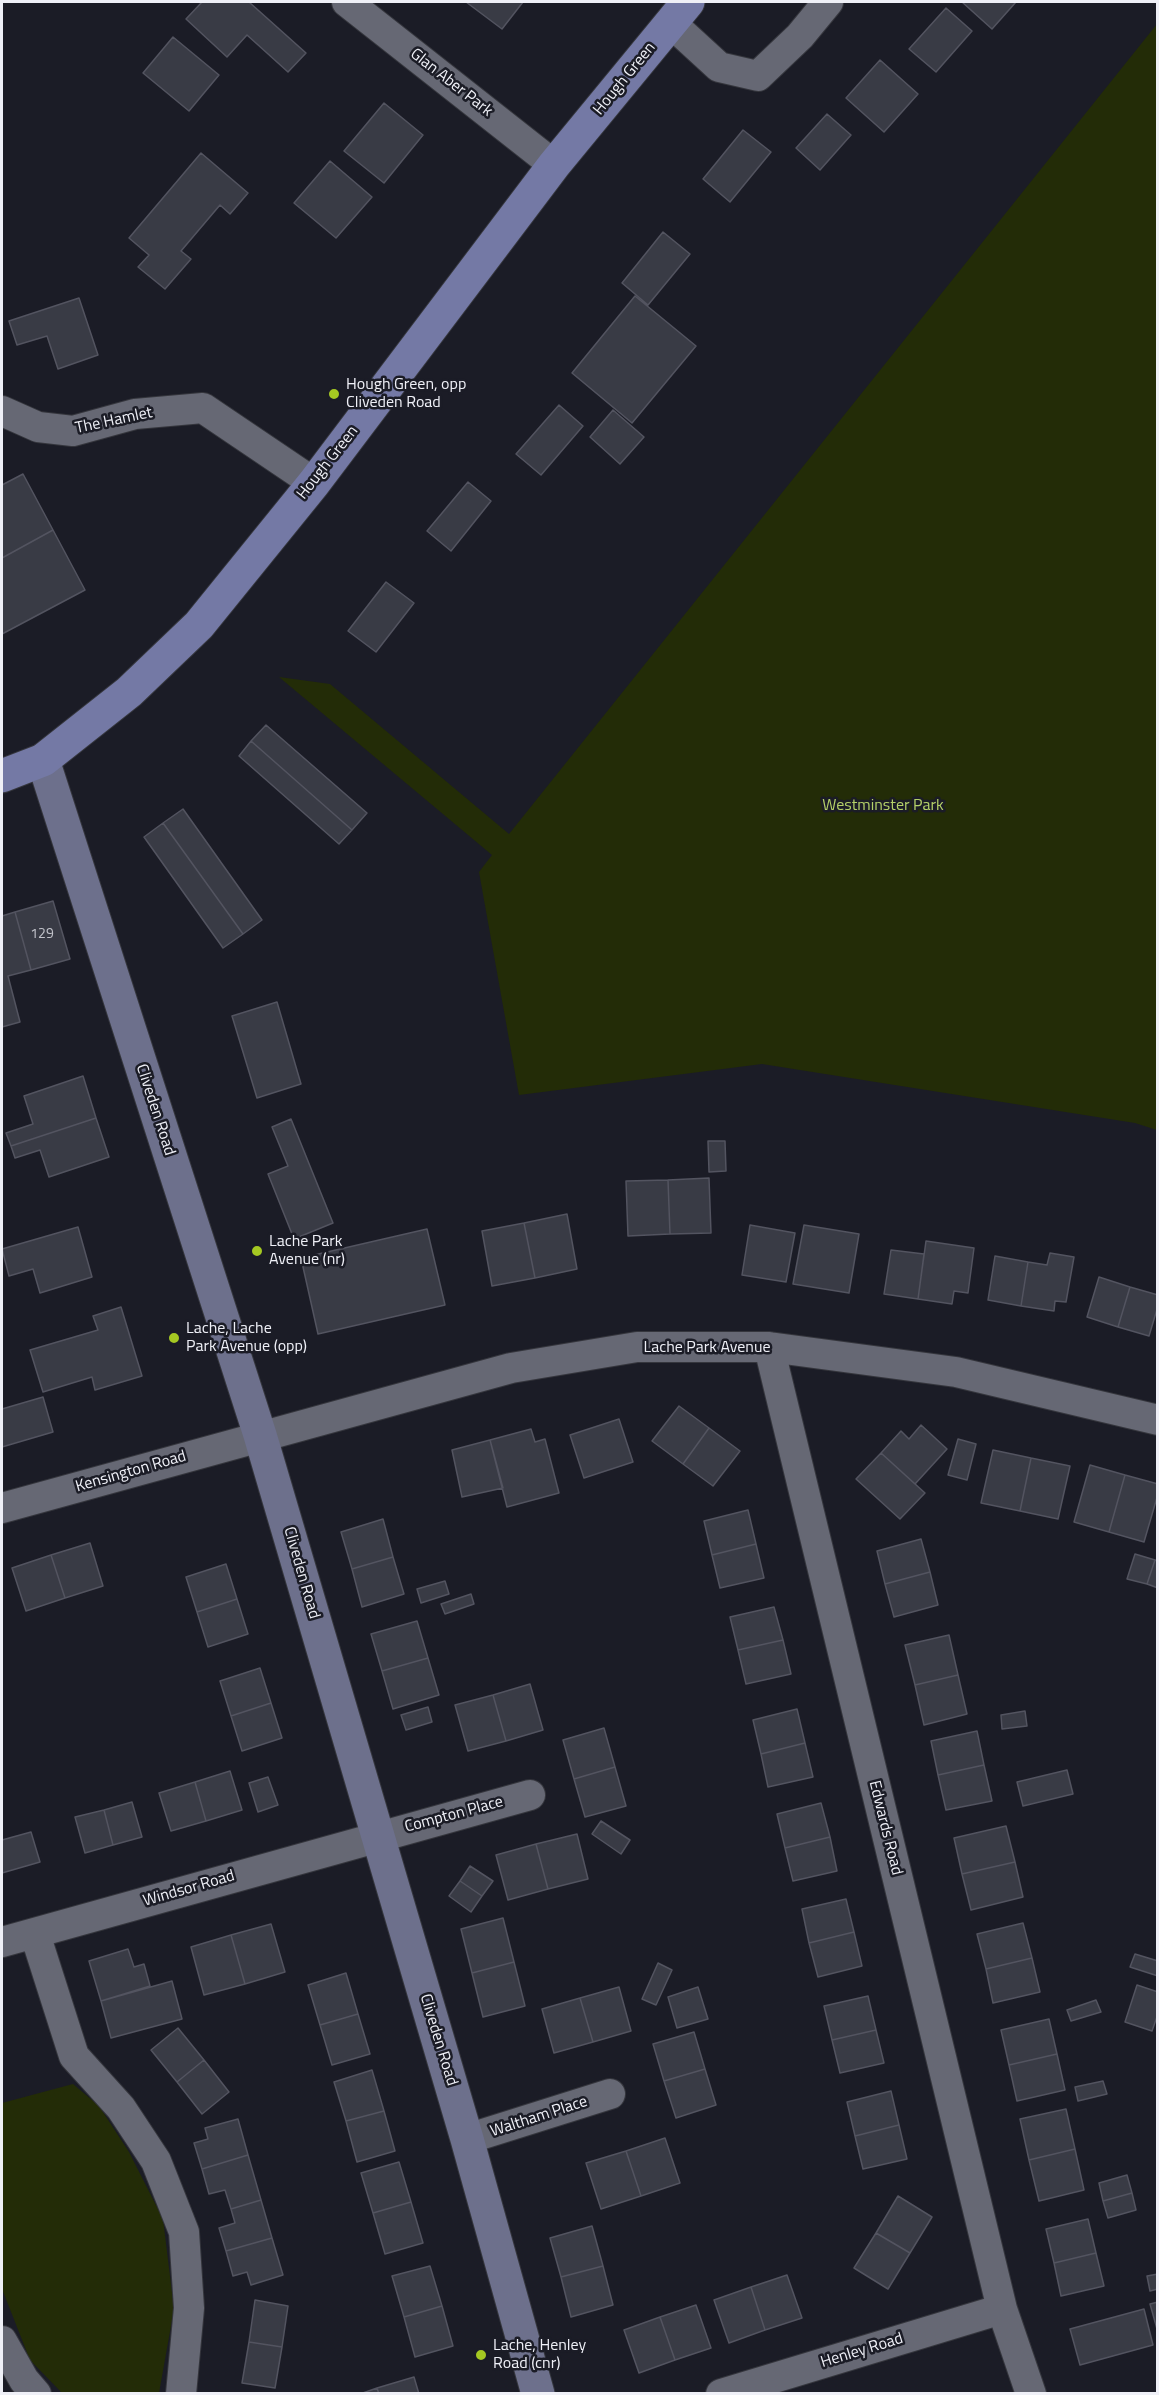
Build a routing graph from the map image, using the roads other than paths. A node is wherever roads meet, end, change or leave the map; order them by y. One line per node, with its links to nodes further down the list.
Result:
1 (348, 2): 4 (street, Glan Aber Park)
2 (828, 2): 3 (street, Hough Green)
3 (679, 12): 4 (main road, Hough Green)
4 (555, 165): 6 (main road, Hough Green)
5 (2, 411): 6 (street, The Hamlet)
6 (314, 483): 7 (main road, Hough Green)
7 (43, 760): 8 (main road, Hough Green); 11 (street, Cliveden Road)
8 (2, 776)
9 (769, 1347): 10 (street, Lache Park Avenue); 11 (street, Lache Park Avenue); 19 (street, Edwards Road)
10 (1158, 1420)
11 (260, 1435): 12 (street, Kensington Road); 14 (street, Cliveden Road)
12 (2, 1508)
13 (530, 1795): 14 (street, Compton Place)
14 (377, 1836): 15 (street, Windsor Road); 18 (street, Cliveden Road)
15 (35, 1934): 16 (street, Windsor Road); 22 (street)
16 (2, 1942)
17 (610, 2094): 18 (street, Waltham Place)
18 (467, 2139): 23 (street, Cliveden Road)
19 (1002, 2309): 24 (street, Henley Road); 25 (street, Edwards Road)
20 (2, 2341): 21 (street)
21 (36, 2394)
22 (181, 2394)
23 (538, 2394)
24 (721, 2394)
25 (1031, 2394)

